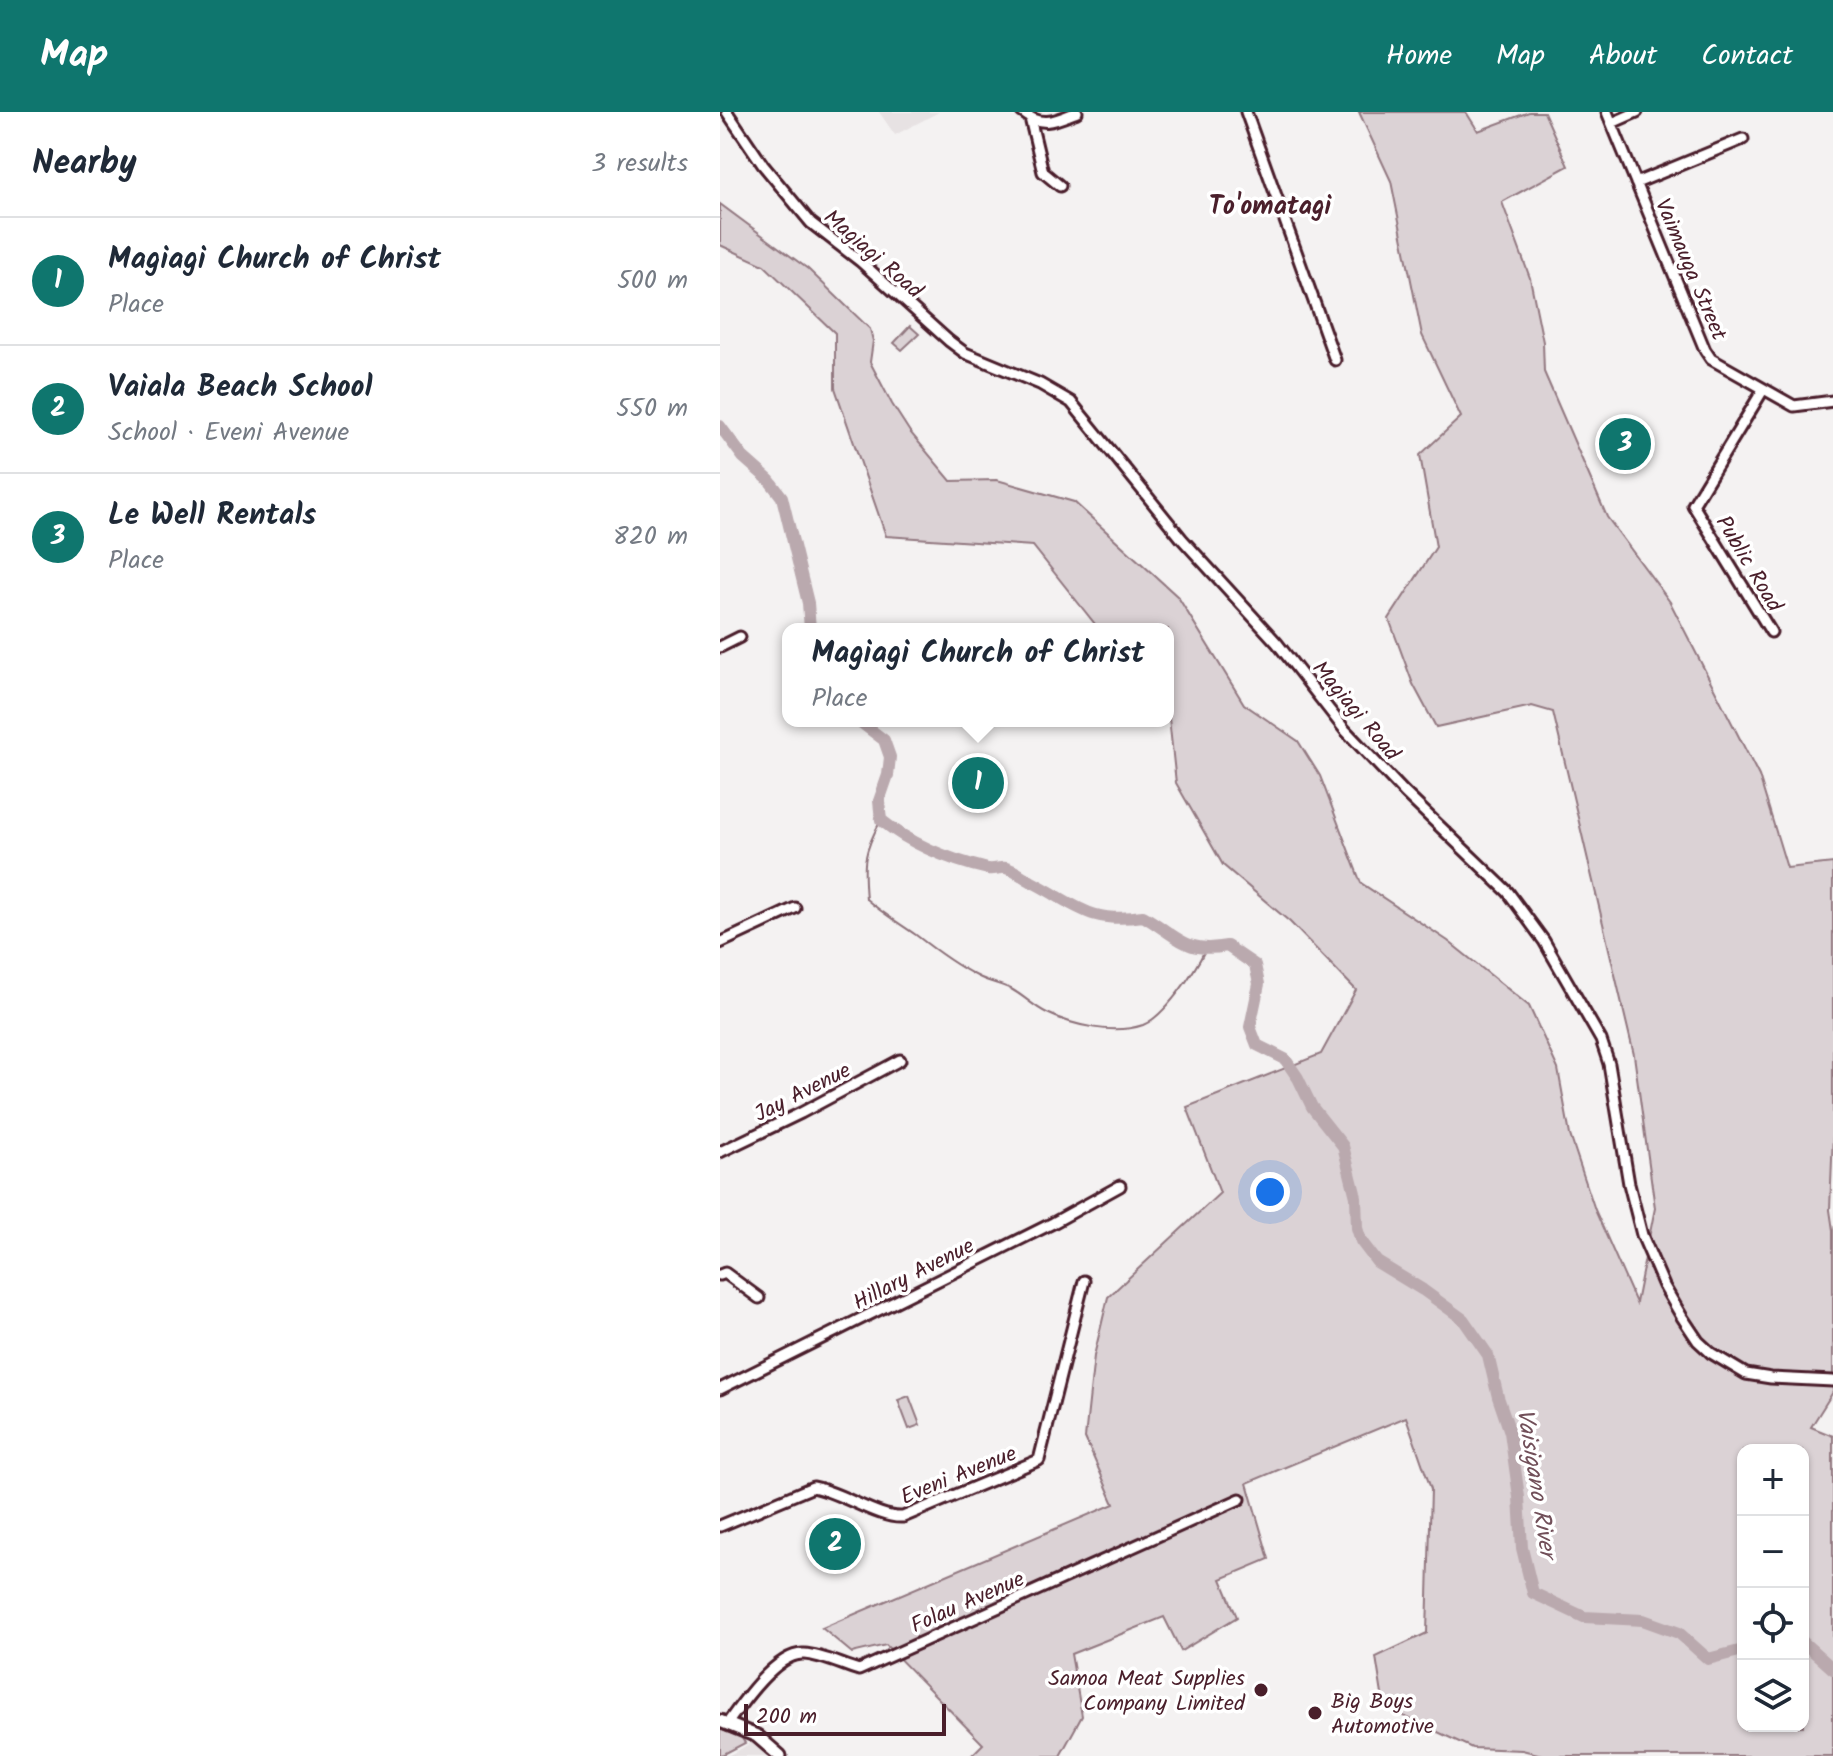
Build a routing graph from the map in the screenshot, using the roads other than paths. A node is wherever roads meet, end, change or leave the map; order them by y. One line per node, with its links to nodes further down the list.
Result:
1 (727, 112): 25 (street, Magiagi Road)
2 (1077, 112): 6 (street)
3 (1246, 112): 11 (street)
4 (1607, 112): 7 (street, Vaimauga Street)
5 (1637, 112): 7 (street)
6 (1026, 115): 10 (street)
7 (1612, 123): 9 (street, Vaimauga Street)
8 (1743, 139): 9 (street)
9 (1636, 183): 12 (street, Vaimauga Street)
10 (1060, 186)
11 (1335, 360)
12 (1763, 390): 13 (street, Vaimauga Street); 14 (street, Public Road)
13 (1833, 401)
14 (1771, 632)
15 (740, 637): 16 (street)
16 (720, 647)
17 (795, 908): 18 (street)
18 (720, 943)
19 (900, 1060): 20 (street, Jay Avenue)
20 (720, 1152)
21 (1120, 1186): 26 (street, Hillary Avenue)
22 (720, 1275): 24 (street)
23 (1084, 1281): 28 (street, Eveni Avenue)
24 (759, 1298)
25 (1833, 1381)
26 (720, 1389)
27 (1240, 1499): 29 (street, Folau Avenue)
28 (720, 1526)
29 (724, 1722): 30 (main road)
30 (780, 1756)

